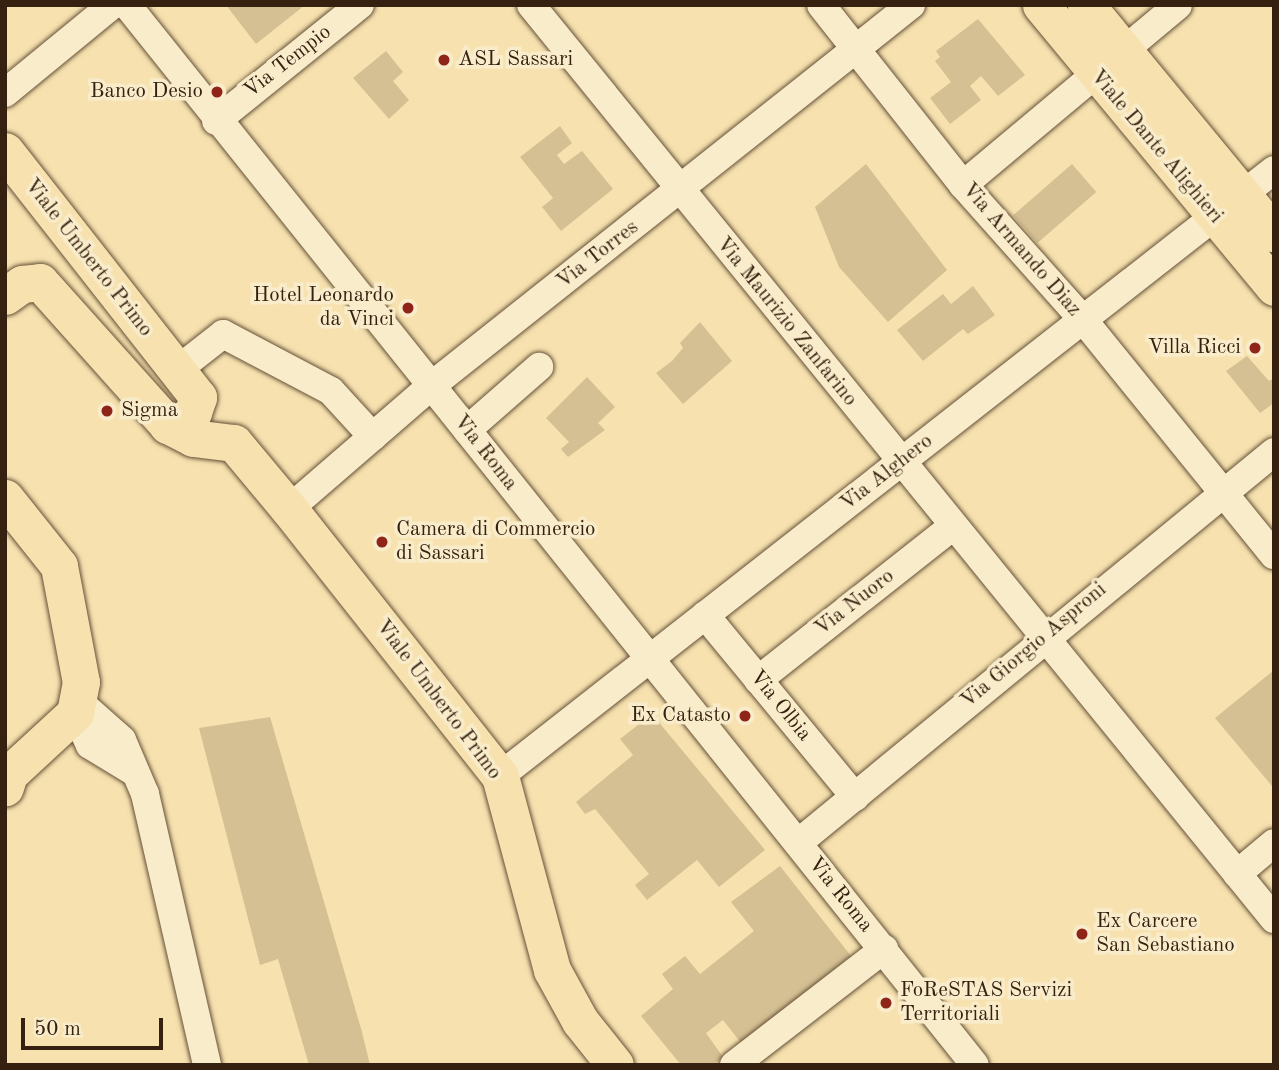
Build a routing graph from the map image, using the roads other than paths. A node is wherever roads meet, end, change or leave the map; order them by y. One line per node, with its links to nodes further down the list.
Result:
1 (112, 5): 13 (street)
2 (127, 5): 14 (street, Via Roma)
3 (360, 5): 14 (street, Via Tempio)
4 (531, 5): 18 (street, Via Maurizio Zanfarino)
5 (821, 5): 10 (street, Via Armando Diaz)
6 (911, 5): 10 (street, Via Torres)
7 (1041, 5): 12 (main road, Viale Dante Alighieri)
8 (1086, 5): 11 (main road, Viale Dante Alighieri)
9 (1178, 5): 11 (street)
10 (858, 49): 17 (street, Via Armando Diaz); 18 (street, Via Torres)
11 (1121, 52): 12 (street); 19 (main road, Viale Dante Alighieri)
12 (1093, 73): 17 (street); 19 (main road, Viale Dante Alighieri)
13 (5, 93)
14 (216, 121): 26 (street, Via Roma)
15 (5, 151): 25 (main road, Viale Umberto Primo)
16 (1274, 170): 19 (street, Via Alghero)
17 (963, 185): 23 (street, Via Armando Diaz)
18 (680, 191): 26 (street, Via Torres); 31 (street, Via Maurizio Zanfarino)
19 (1228, 206): 20 (main road, Viale Dante Alighieri); 21 (main road, Viale Dante Alighieri); 23 (street, Via Alghero)
20 (1274, 233)
21 (1274, 287)
22 (5, 296): 27 (main road)
23 (1084, 322): 31 (street, Via Alghero); 32 (street, Via Armando Diaz)
24 (539, 367): 28 (street)
25 (187, 384): 27 (main road); 29 (street)
26 (431, 386): 28 (street, Via Roma); 29 (street, Via Torres)
27 (167, 425): 34 (main road, Viale Umberto Primo)
28 (467, 430): 39 (street, Via Roma)
29 (373, 438): 34 (street, Via Torres)
30 (1274, 452): 32 (street, Via Giorgio Asproni)
31 (901, 463): 35 (street, Via Maurizio Zanfarino); 37 (street, Via Alghero)
32 (1224, 492): 36 (street, Via Armando Diaz); 38 (street, Via Giorgio Asproni)
33 (5, 498): 41 (main road)
34 (289, 509): 43 (main road, Viale Umberto Primo)
35 (952, 527): 38 (street, Via Maurizio Zanfarino); 40 (street, Via Nuoro)
36 (1274, 555)
37 (705, 615): 39 (street, Via Alghero); 40 (street, Via Olbia)
38 (1044, 636): 45 (street, Via Giorgio Asproni); 48 (street, Via Maurizio Zanfarino)
39 (648, 659): 43 (street, Via Alghero); 46 (street, Via Roma)
40 (758, 680): 45 (street, Via Olbia)
41 (68, 716): 42 (street); 44 (main road); 51 (street)
42 (5, 754)
43 (500, 776): 52 (main road, Viale Umberto Primo)
44 (5, 787)
45 (855, 797): 46 (street, Via Giorgio Asproni)
46 (798, 843): 50 (street, Via Roma)
47 (1274, 843): 48 (street)
48 (1237, 874): 49 (street, Via Maurizio Zanfarino)
49 (1274, 919)
50 (884, 949): 53 (street); 54 (street, Via Roma)
51 (207, 1065)
52 (615, 1065)
53 (734, 1065)
54 (975, 1065)

